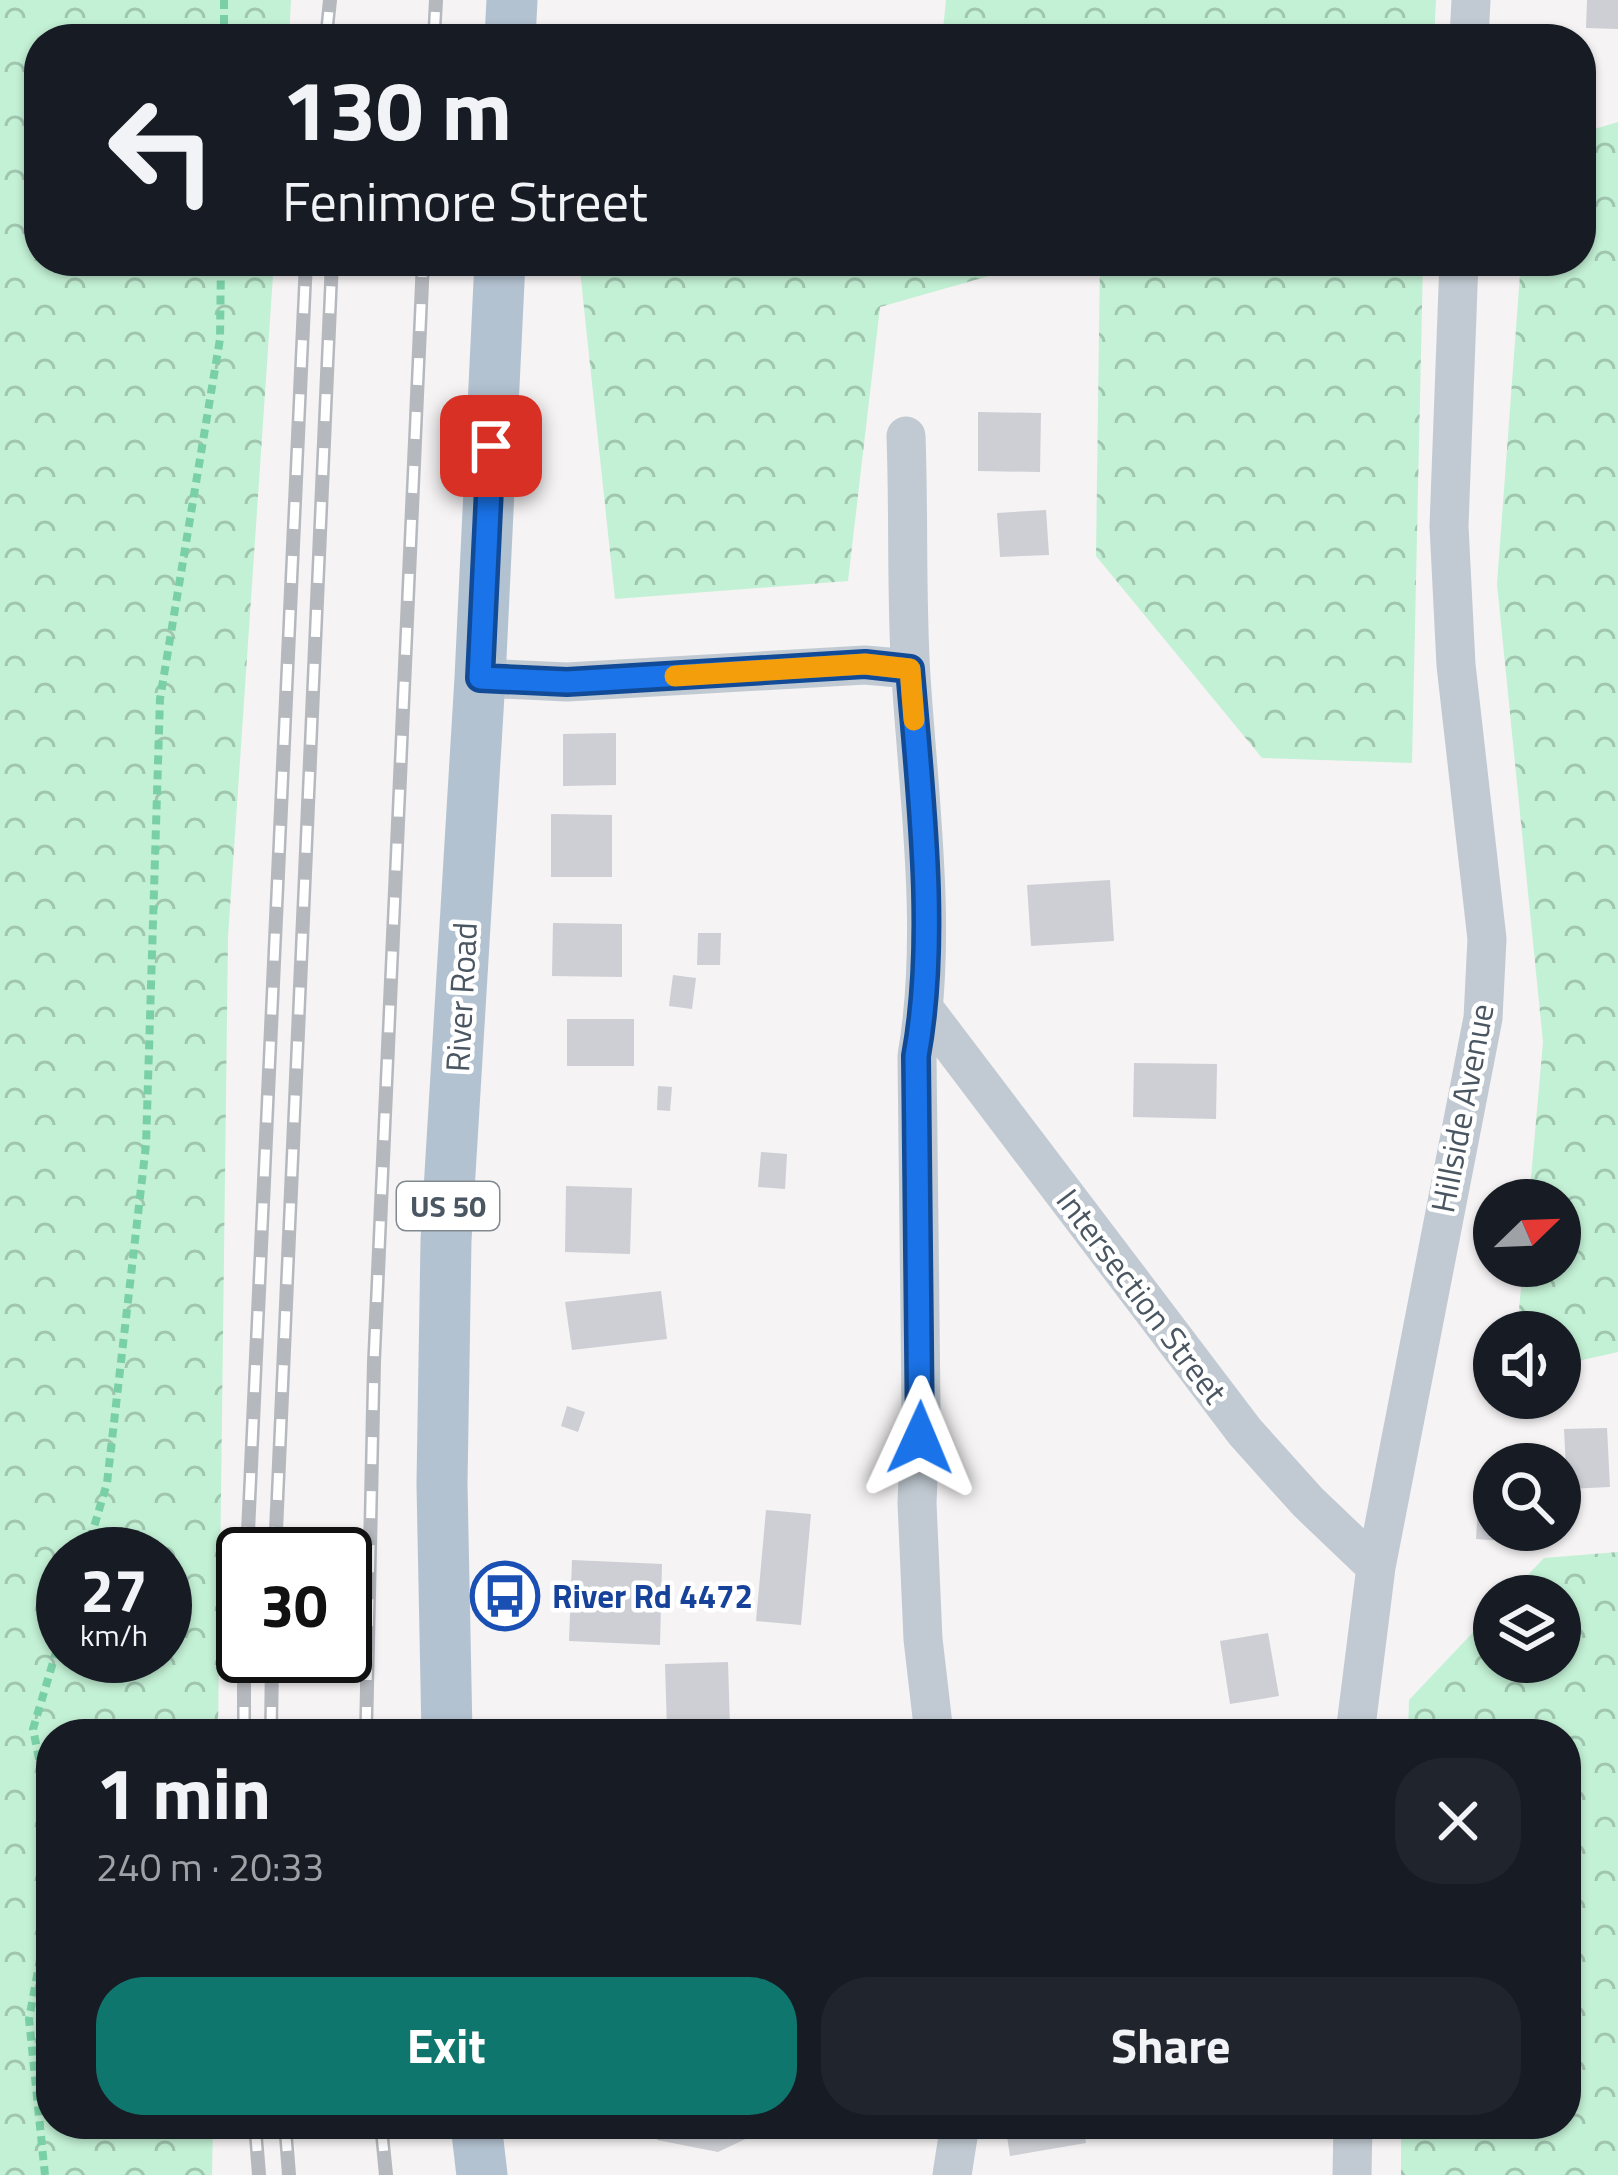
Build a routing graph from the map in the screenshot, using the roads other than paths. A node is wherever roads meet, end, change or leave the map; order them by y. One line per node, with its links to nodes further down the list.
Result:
1 (499, 276): 5 (main road, River Road / US 50)
2 (1458, 276): 7 (street, Hillside Avenue)
3 (906, 436): 4 (street)
4 (910, 669): 5 (street); 6 (street)
5 (480, 678): 8 (main road, River Road / US 50)
6 (925, 1010): 7 (street, Intersection Street); 9 (street)
7 (1376, 1567): 10 (street, Hillside Avenue)
8 (447, 1719)
9 (932, 1719)
10 (1357, 1719)
11 (478, 2139): 14 (main road)
12 (958, 2139): 15 (street)
13 (1353, 2139): 16 (street)
14 (482, 2175)
15 (952, 2175)
16 (1352, 2175)

